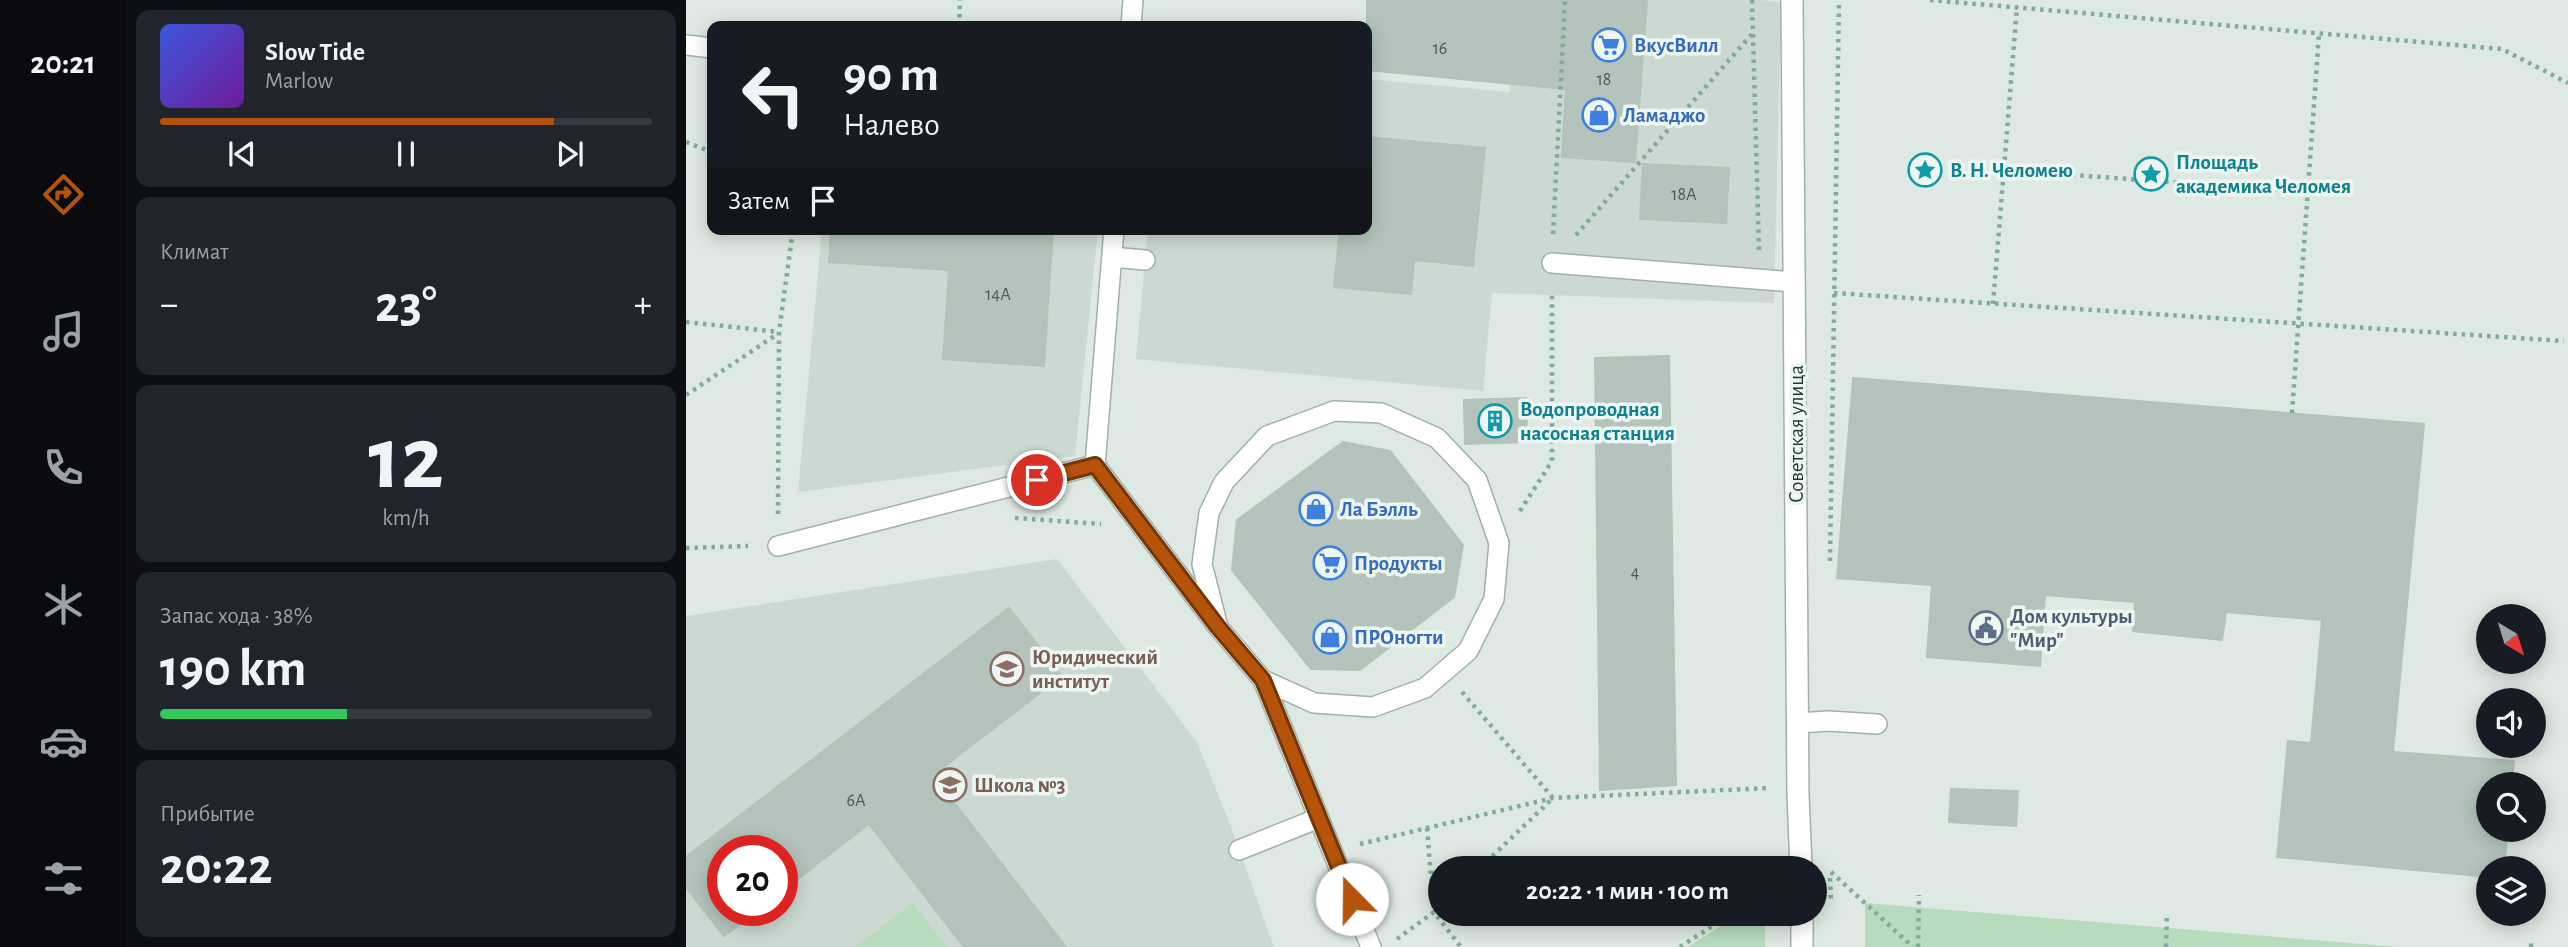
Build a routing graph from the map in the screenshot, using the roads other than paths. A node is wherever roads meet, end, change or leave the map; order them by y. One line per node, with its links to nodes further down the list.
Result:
1 (1133, 0): 3 (lane)
2 (1792, 0): 10 (street, Советская улица)
3 (1131, 21)
4 (686, 45): 5 (lane)
5 (707, 47)
6 (1114, 235): 7 (lane)
7 (1112, 257): 8 (lane); 12 (lane)
8 (1145, 260)
9 (1552, 263): 10 (lane)
10 (1794, 282): 17 (street, Советская улица)
11 (1078, 427): 12 (lane)
12 (1098, 427): 13 (lane)
13 (1095, 465): 14 (lane); 15 (lane)
14 (778, 546)
15 (1218, 627): 16 (lane); 16 (lane)
16 (1263, 680): 19 (lane)
17 (1798, 723): 18 (lane); 21 (street, Советская улица)
18 (1877, 724)
19 (1319, 818): 20 (lane); 23 (lane)
20 (1239, 850)
21 (1801, 856)
22 (1802, 926): 24 (street)
23 (1371, 947)
24 (1802, 947)

